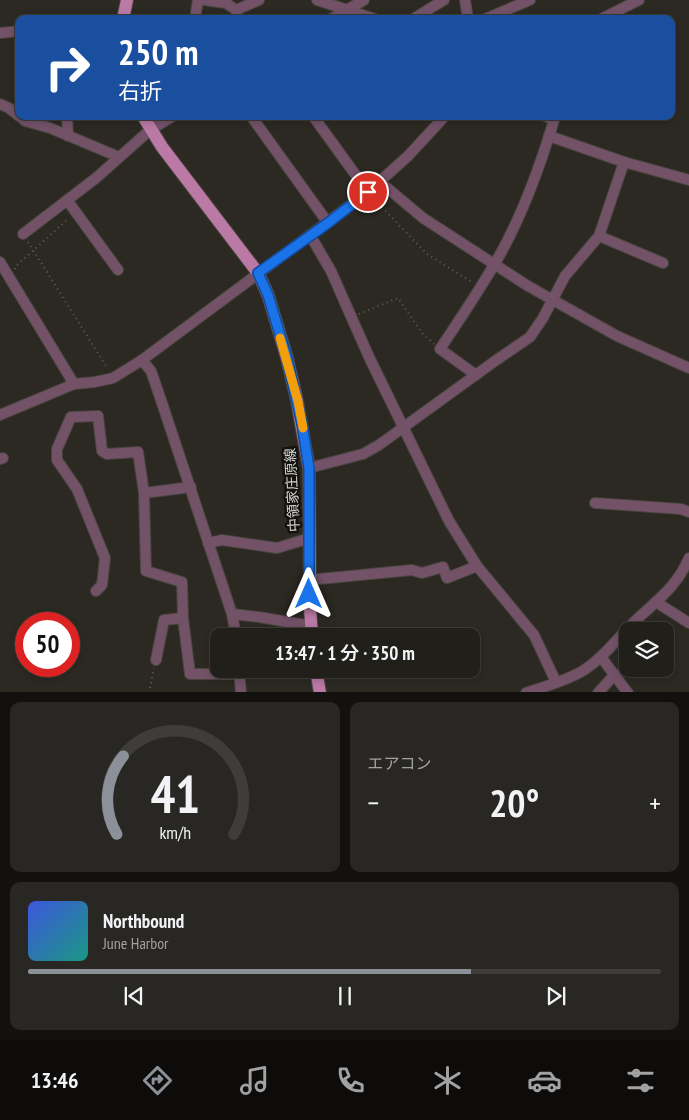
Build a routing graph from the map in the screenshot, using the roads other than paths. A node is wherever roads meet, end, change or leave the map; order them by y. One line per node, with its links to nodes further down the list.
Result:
1 (127, 0): 13 (main road)
2 (198, 0): 14 (street)
3 (204, 0): 12 (street)
4 (259, 0): 12 (street)
5 (317, 0): 11 (street)
6 (364, 0): 11 (street)
7 (444, 0): 17 (street)
8 (465, 0): 18 (street)
9 (530, 0): 19 (street)
10 (638, 0): 20 (street)
11 (347, 9): 15 (street); 16 (street)
12 (237, 14)
13 (124, 15)
14 (195, 15)
15 (337, 15)
16 (364, 15)
17 (421, 15)
18 (467, 15)
19 (494, 15)
20 (609, 15)
21 (15, 31): 22 (street)
22 (0, 33)
23 (0, 104): 24 (street)
24 (15, 113)
25 (24, 120): 34 (street)
26 (67, 120): 34 (street)
27 (145, 120): 33 (main road, 中領家庄原線)
28 (166, 120): 33 (street)
29 (254, 120): 42 (street)
30 (317, 120): 40 (street)
31 (442, 120): 39 (street)
32 (554, 120): 35 (street)
33 (150, 130): 36 (street); 50 (main road, 中領家庄原線)
34 (68, 136): 36 (street)
35 (550, 136): 37 (street); 48 (street)
36 (119, 157): 41 (street)
37 (624, 162): 38 (street); 45 (street)
38 (689, 180)
39 (379, 181): 40 (street); 48 (street)
40 (368, 192): 42 (street)
41 (67, 200): 43 (street); 49 (street)
42 (328, 223): 44 (street)
43 (23, 234)
44 (310, 236): 50 (street); 57 (street)
45 (599, 236): 47 (street); 51 (street)
46 (0, 262): 55 (street)
47 (663, 262)
48 (495, 265): 51 (street); 54 (street)
49 (118, 270)
50 (258, 273): 52 (street); 58 (main road, 中領家庄原線)
51 (553, 299): 53 (street); 54 (street)
52 (142, 360): 55 (street); 59 (street)
53 (689, 368)
54 (476, 375): 57 (street)
55 (74, 384): 56 (street)
56 (0, 415)
57 (404, 427): 58 (street); 66 (street)
58 (309, 468): 63 (main road, 中領家庄原線)
59 (191, 487): 60 (street); 64 (street)
60 (144, 493): 68 (street); 71 (street)
61 (595, 503): 62 (street)
62 (689, 512)
63 (310, 538): 64 (street); 67 (main road, 中領家庄原線)
64 (208, 543): 70 (street)
65 (689, 558): 69 (street)
66 (477, 566): 67 (street); 82 (street)
67 (309, 580): 75 (main road, 中領家庄原線)
68 (96, 591)
69 (656, 602): 72 (street); 76 (street)
70 (232, 614): 73 (street); 74 (street)
71 (183, 618): 77 (street); 78 (street)
72 (689, 623)
73 (235, 628)
74 (300, 628)
75 (311, 628)
76 (601, 657): 79 (street); 82 (street)
77 (156, 660)
78 (210, 673)
79 (615, 674): 86 (street); 87 (street)
80 (240, 678): 83 (street)
81 (318, 678): 84 (main road)
82 (556, 682): 85 (street)
83 (241, 692)
84 (320, 692)
85 (526, 692)
86 (598, 692)
87 (628, 692)

